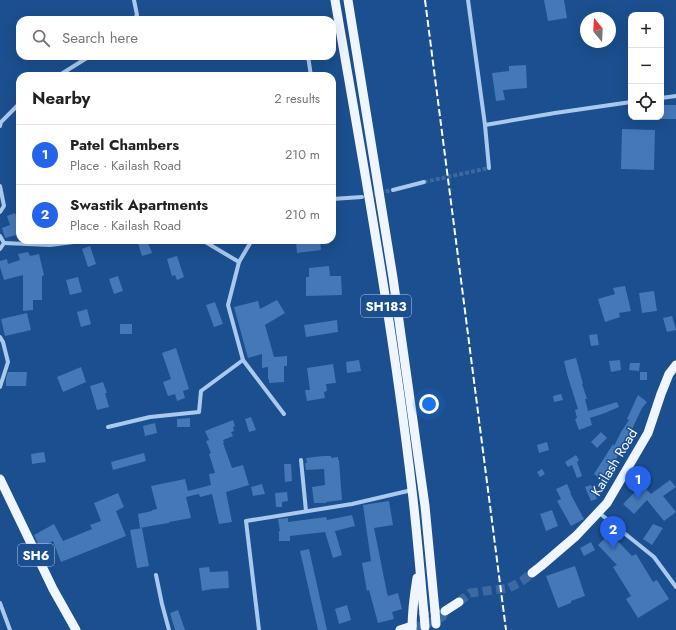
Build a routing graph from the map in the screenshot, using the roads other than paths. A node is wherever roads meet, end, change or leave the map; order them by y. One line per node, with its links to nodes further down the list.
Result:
1 (134, 0): 5 (street)
2 (335, 0): 40 (main road, SH183)
3 (348, 0): 43 (main road)
4 (468, 0): 14 (street)
5 (137, 16)
6 (84, 60): 8 (street)
7 (309, 60): 9 (street)
8 (64, 72)
9 (310, 72)
10 (676, 96): 11 (street)
11 (664, 98)
12 (628, 102): 14 (street)
13 (16, 107): 15 (street)
14 (485, 125): 16 (street)
15 (0, 126)
16 (489, 168)
17 (424, 182): 19 (street)
18 (0, 186): 22 (street)
19 (394, 190)
20 (362, 197): 21 (street)
21 (336, 199)
22 (0, 212)
23 (0, 236): 24 (street)
24 (4, 243): 25 (street); 30 (street)
25 (16, 244)
26 (27, 244): 27 (street)
27 (58, 244)
28 (209, 244): 31 (street)
29 (250, 244): 31 (street)
30 (0, 250)
31 (239, 262): 33 (street)
32 (0, 337): 35 (street)
33 (243, 360): 36 (street); 37 (street)
34 (676, 365): 42 (main road, Kailash Road)
35 (0, 387)
36 (284, 414)
37 (108, 427)
38 (301, 460): 41 (street)
39 (0, 479): 55 (main road, SH6)
40 (412, 490): 41 (street); 44 (main road, SH183)
41 (306, 511): 57 (street)
42 (598, 512): 45 (main road, Kailash Road); 47 (street)
43 (430, 566): 44 (main road); 51 (main road, bridge)
44 (420, 567): 52 (main road); 53 (main road, SH183, bridge)
45 (532, 573)
46 (156, 575): 56 (street)
47 (676, 587)
48 (459, 602): 50 (main road)
49 (0, 603): 54 (street)
50 (446, 611)
51 (436, 627)
52 (412, 628): 58 (main road)
53 (425, 628)
54 (10, 630)
55 (76, 630)
56 (169, 630)
57 (260, 630)
58 (400, 630)

